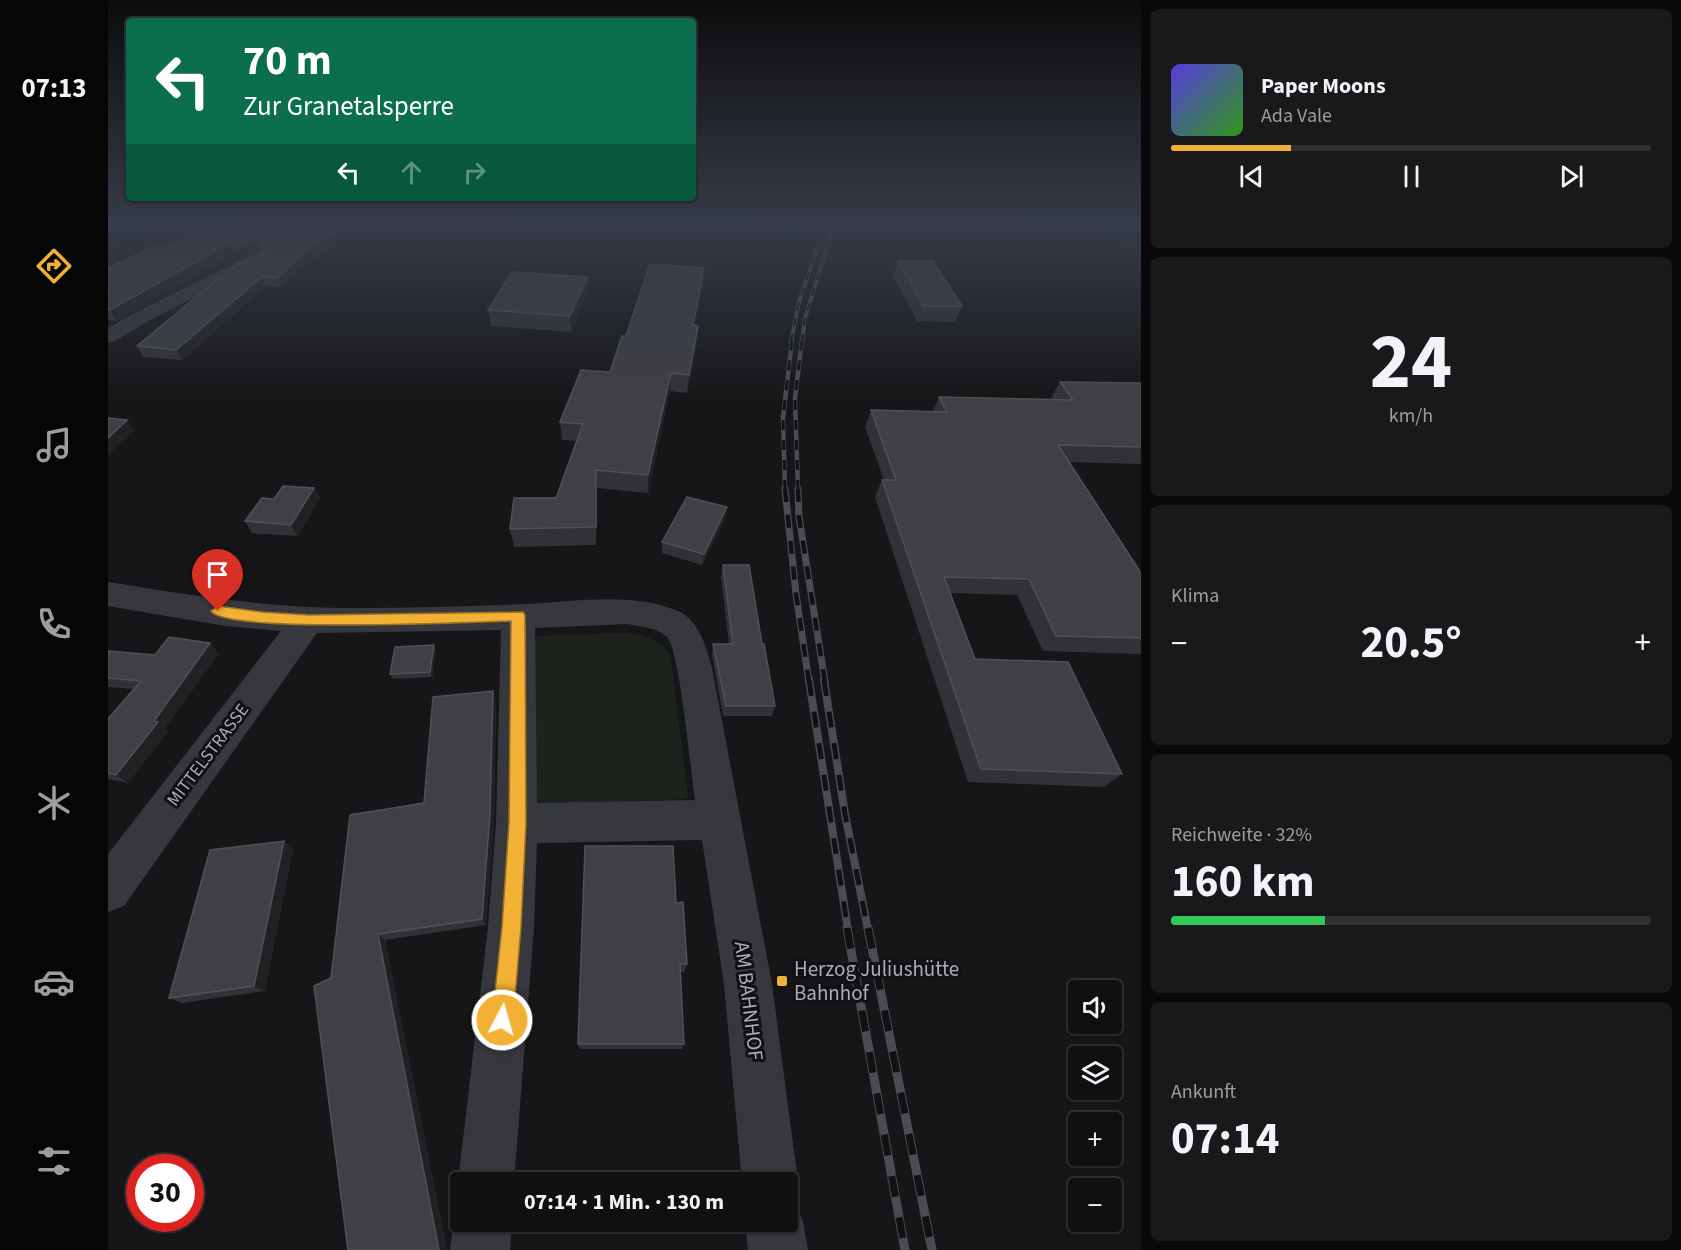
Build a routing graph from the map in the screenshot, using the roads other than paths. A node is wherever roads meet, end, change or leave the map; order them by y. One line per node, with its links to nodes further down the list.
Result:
1 (205, 284): 2 (street)
2 (108, 337)
3 (108, 594): 5 (street, AM BAHNHOF)
4 (518, 615): 5 (street, AM BAHNHOF); 6 (street, AM BAHNHOF); 7 (street)
5 (308, 620): 8 (street, MITTELSTRASSE)
6 (719, 820): 7 (street); 10 (street, AM BAHNHOF)
7 (517, 823): 9 (street)
8 (108, 890)
9 (487, 1172)
10 (769, 1172)
11 (482, 1232): 13 (street)
12 (776, 1232): 14 (street)
13 (480, 1250)
14 (778, 1250)

